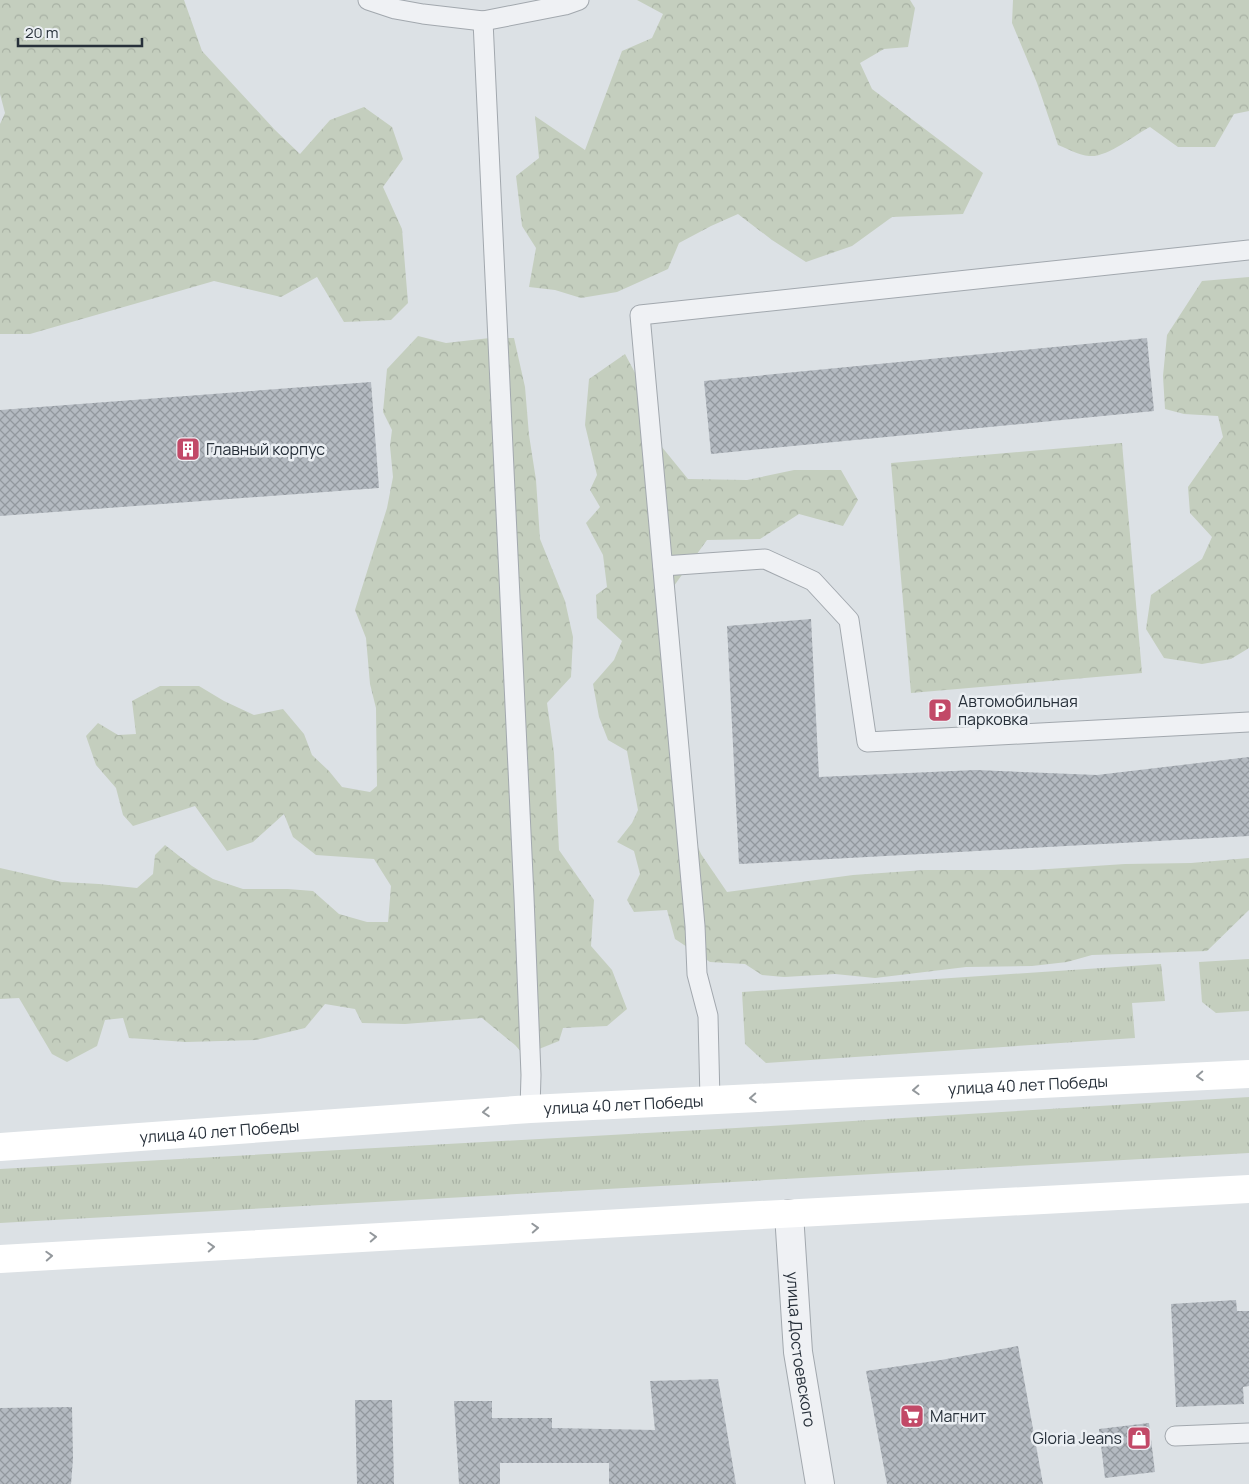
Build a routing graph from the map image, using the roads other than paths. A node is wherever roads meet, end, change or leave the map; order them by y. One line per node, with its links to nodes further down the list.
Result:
1 (368, 0): 3 (lane)
2 (579, 0): 3 (lane)
3 (483, 21): 9 (lane)
4 (1249, 250): 5 (lane)
5 (663, 566): 6 (lane); 8 (lane)
6 (1249, 722)
7 (1249, 1074): 8 (main road, улица 40 лет Победы, one-way to 8)
8 (710, 1100): 9 (main road, улица 40 лет Победы)
9 (530, 1109): 10 (main road, улица 40 лет Победы, one-way to 10)
10 (0, 1147)
11 (1249, 1189): 12 (main road)
12 (789, 1214): 13 (main road, one-way to 12); 16 (street, улица Достоевского)
13 (0, 1259)
14 (1249, 1432): 15 (lane)
15 (1175, 1436)
16 (820, 1484)

